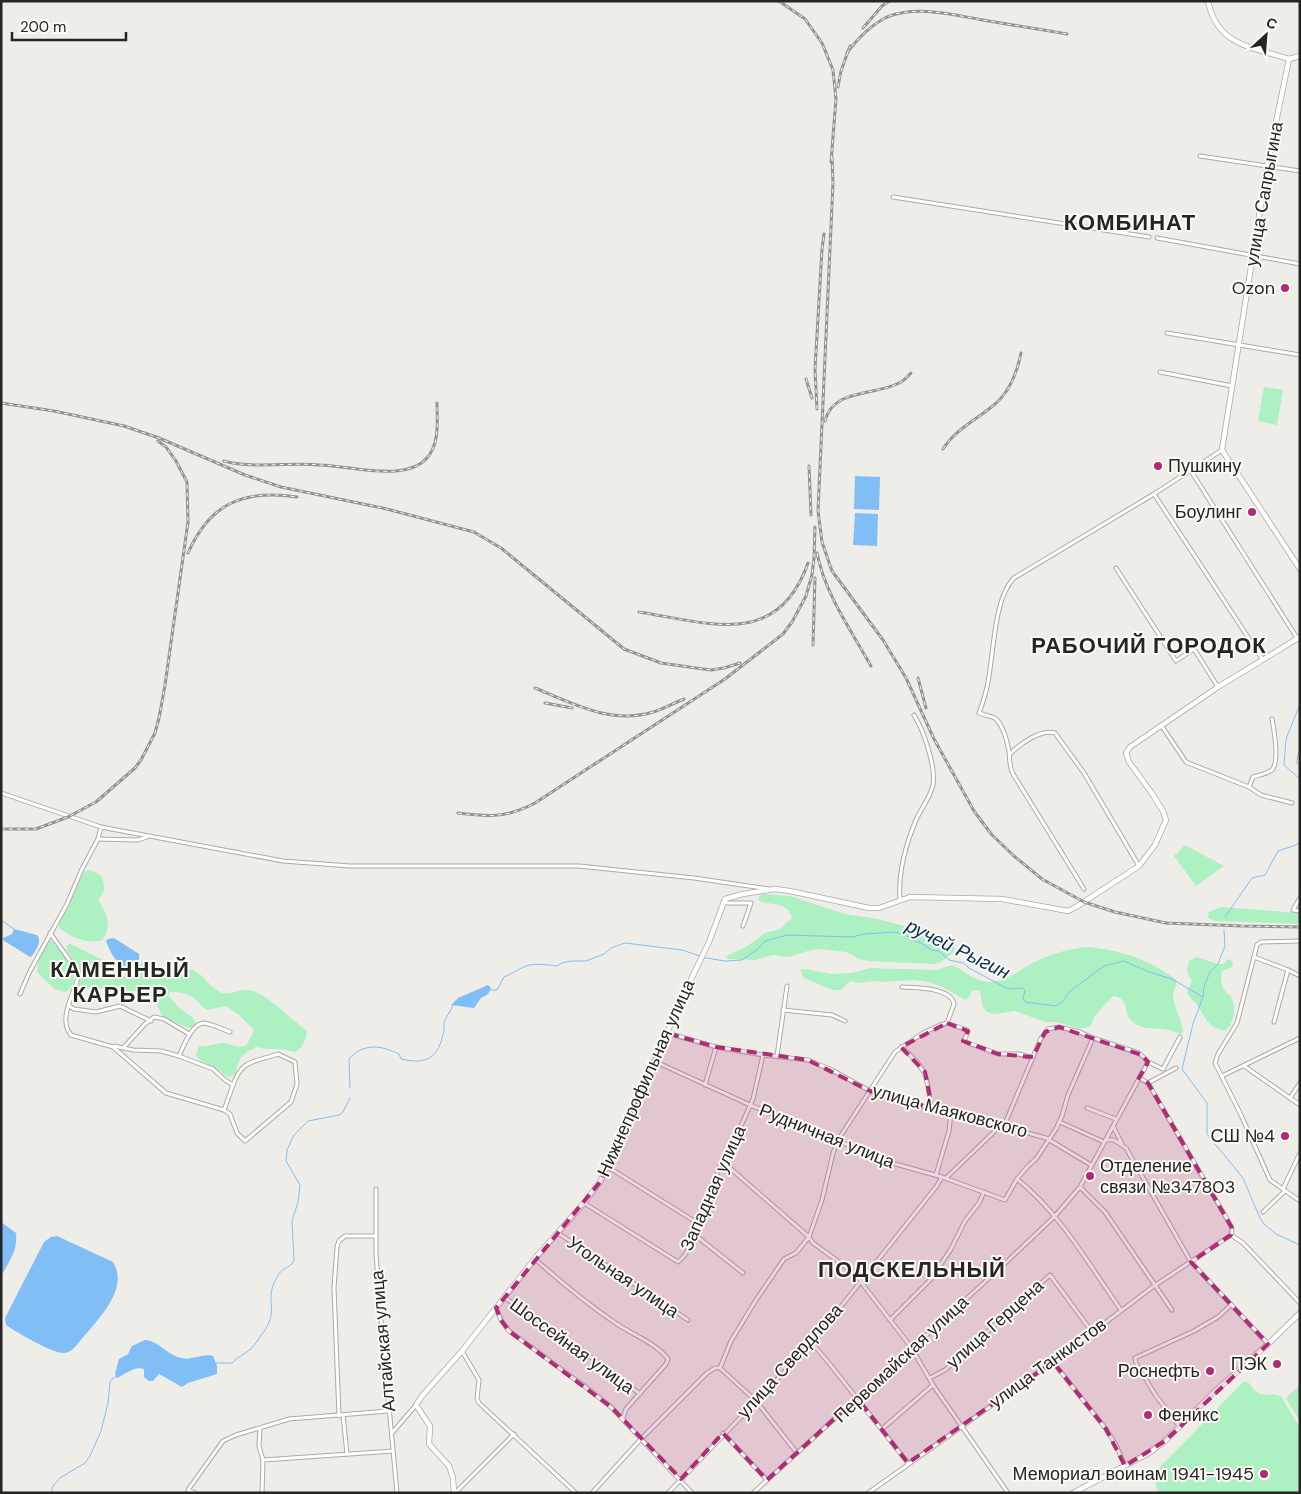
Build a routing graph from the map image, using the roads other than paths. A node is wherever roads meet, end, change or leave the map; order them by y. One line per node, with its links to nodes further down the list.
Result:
1 (1208, 1): 3 (street)
2 (1300, 56): 3 (street)
3 (1289, 59): 5 (street, улица Сапрыгина)
4 (1200, 156): 5 (street)
5 (1268, 166): 6 (street); 10 (street, улица Сапрыгина)
6 (1300, 171)
7 (894, 197): 8 (street)
8 (1149, 237)
9 (1157, 238): 10 (street)
10 (1253, 255): 11 (street); 13 (street, улица Сапрыгина)
11 (1300, 264)
12 (1167, 333): 13 (street)
13 (1238, 345): 14 (street); 16 (street, улица Сапрыгина)
14 (1300, 355)
15 (1160, 372): 16 (street)
16 (1232, 386): 17 (street, улица Сапрыгина)
17 (1222, 450): 18 (street); 21 (street)
18 (1190, 471): 19 (street); 22 (street)
19 (1154, 494): 23 (street); 28 (street)
20 (1116, 568): 24 (street)
21 (1300, 569)
22 (1298, 637): 23 (street)
23 (1263, 660): 24 (street)
24 (1218, 687): 27 (street)
25 (914, 715): 41 (street)
26 (1272, 719): 31 (street)
27 (1161, 724): 31 (street); 37 (street)
28 (1009, 755): 37 (street); 38 (street)
29 (1300, 755): 30 (street)
30 (1299, 762)
31 (1249, 787): 33 (street)
32 (1, 794): 34 (street)
33 (1292, 803)
34 (101, 827): 35 (street); 36 (street)
35 (147, 836): 36 (street); 39 (street)
36 (98, 839): 45 (street)
37 (1139, 866): 41 (street)
38 (1084, 889)
39 (775, 890): 41 (street); 42 (street)
40 (1300, 898): 43 (street)
41 (900, 900)
42 (723, 902): 44 (street); 60 (street, Нижнепрофильная улица)
43 (1300, 911)
44 (744, 926)
45 (50, 933): 52 (street); 53 (street)
46 (1300, 941): 47 (street)
47 (1254, 957): 48 (street); 77 (street)
48 (1288, 970): 49 (street); 57 (street)
49 (1300, 976)
50 (787, 986): 54 (street)
51 (902, 987): 58 (street)
52 (20, 994)
53 (69, 1006): 55 (street); 65 (street)
54 (783, 1010): 56 (street); 71 (street)
55 (151, 1021): 61 (street); 67 (street)
56 (846, 1021)
57 (1274, 1022)
58 (947, 1023): 68 (street); 72 (street)
59 (230, 1032): 61 (street)
60 (667, 1033): 66 (street, улица Маяковского); 73 (street, Нижнепрофильная улица)
61 (189, 1034): 70 (street)
62 (1180, 1037): 74 (street)
63 (1093, 1038): 72 (street, улица Свердлова); 74 (street); 92 (street)
64 (1300, 1038): 75 (street)
65 (111, 1046): 67 (street); 89 (street)
66 (716, 1046): 69 (street, улица Маяковского); 82 (street)
67 (124, 1047): 70 (street)
68 (901, 1047): 83 (street); 87 (street)
69 (763, 1055): 71 (street, улица Маяковского); 85 (street, Западная улица)
70 (179, 1056): 81 (street)
71 (777, 1056): 83 (street, улица Маяковского)
72 (1033, 1058): 93 (street, улица Свердлова)
73 (654, 1061): 82 (street, Рудничная улица); 102 (street, Нижнепрофильная улица)
74 (1148, 1062): 78 (street, Первомайская улица)
75 (1244, 1066): 77 (street); 84 (street)
76 (1176, 1068): 79 (street)
77 (1222, 1076): 108 (street)
78 (1139, 1078): 79 (street); 91 (street, Первомайская улица)
79 (1148, 1083): 117 (street)
80 (1300, 1083): 84 (street)
81 (233, 1085): 89 (street); 89 (street)
82 (705, 1085): 85 (street, Рудничная улица)
83 (870, 1091): 87 (street, улица Маяковского); 95 (street)
84 (1290, 1098): 86 (street)
85 (750, 1105): 95 (street, Рудничная улица); 100 (street, Западная улица)
86 (1300, 1105)
87 (930, 1108): 90 (street, улица Маяковского)
88 (1087, 1108): 91 (street)
89 (224, 1110)
90 (950, 1112): 93 (street, улица Маяковского); 103 (street)
91 (1116, 1119): 94 (street, Первомайская улица)
92 (1060, 1122): 96 (street); 97 (street)
93 (1002, 1125): 96 (street, улица Маяковского); 104 (street, улица Свердлова)
94 (1113, 1126): 97 (street, Первомайская улица); 98 (street)
95 (838, 1140): 103 (street, Рудничная улица); 119 (street)
96 (1049, 1140): 101 (street, улица Маяковского); 105 (street)
97 (1105, 1141): 98 (street); 101 (street, Первомайская улица)
98 (1122, 1145): 121 (street)
99 (1300, 1154): 108 (street)
100 (723, 1162): 114 (street, Западная улица); 119 (street)
101 (1092, 1165): 106 (street, Первомайская улица)
102 (608, 1167): 111 (street, Нижнепрофильная улица); 114 (street)
103 (936, 1175): 104 (street, Рудничная улица)
104 (944, 1178): 109 (street, Рудничная улица); 123 (street, улица Свердлова)
105 (1017, 1179): 109 (street, Рудничная улица); 113 (street)
106 (1080, 1187): 113 (street, Первомайская улица); 124 (street)
107 (376, 1189): 118 (street, Алтайская улица)
108 (1284, 1190): 110 (street); 112 (street)
109 (984, 1192): 133 (street)
110 (1300, 1202)
111 (584, 1203): 115 (street, Нижнепрофильная улица); 116 (street, Западная улица)
112 (1263, 1212)
113 (1055, 1216): 129 (street); 137 (street, Первомайская улица)
114 (699, 1224): 116 (street, Западная улица)
115 (558, 1233): 120 (street, Нижнепрофильная улица); 132 (street, Угольная улица)
116 (695, 1235): 122 (street)
117 (1231, 1235): 121 (street, улица Танкистов); 126 (street)
118 (376, 1236): 147 (street, Алтайская улица); 148 (street)
119 (810, 1237): 123 (street); 140 (street)
120 (535, 1259): 125 (street, Нижнепрофильная улица); 143 (street, Шоссейная улица)
121 (1191, 1262): 124 (street, улица Танкистов); 127 (street)
122 (743, 1273)
123 (861, 1281): 133 (street); 135 (street, улица Свердлова)
124 (1154, 1286): 129 (street, улица Танкистов); 130 (street)
125 (504, 1297): 128 (street, Нижнепрофильная улица); 143 (street, Шоссейная улица)
126 (1300, 1303)
127 (1231, 1305): 136 (street); 151 (street)
128 (496, 1308): 138 (street, Нижнепрофильная улица); 149 (street, Шоссейная улица)
129 (1121, 1310): 134 (street, улица Танкистов)
130 (1172, 1310)
131 (1300, 1313): 136 (street)
132 (688, 1320)
133 (890, 1320): 137 (street)
134 (1092, 1332): 139 (street, улица Танкистов); 141 (street, улица Герцена)
135 (812, 1343): 144 (street); 145 (street, улица Свердлова)
136 (1268, 1344): 151 (street)
137 (912, 1347): 141 (street); 144 (street, Первомайская улица)
138 (462, 1351): 146 (street, Нижнепрофильная улица); 156 (street)
139 (1052, 1362): 150 (street, улица Танкистов); 163 (street)
140 (720, 1368): 145 (street); 157 (street)
141 (930, 1378): 142 (street)
142 (933, 1385): 150 (street); 153 (street, улица Герцена)
143 (640, 1394): 149 (street, Шоссейная улица)
144 (857, 1398): 153 (street); 159 (street, Первомайская улица)
145 (756, 1401): 155 (street, улица Свердлова); 159 (street)
146 (416, 1405): 154 (street, Нижнепрофильная улица); 170 (street)
147 (388, 1411): 148 (street); 154 (street, Алтайская улица)
148 (341, 1415): 152 (street); 160 (street)
149 (622, 1418): 157 (street, Шоссейная улица)
150 (961, 1426): 162 (street, улица Танкистов); 176 (street)
151 (1180, 1427): 163 (street)
152 (260, 1429): 161 (street); 167 (street)
153 (882, 1429): 162 (street)
154 (392, 1433): 158 (street, Алтайская улица)
155 (723, 1433): 164 (street, улица Свердлова); 165 (street)
156 (514, 1434): 166 (street); 170 (street)
157 (641, 1439): 164 (street, Шоссейная улица); 171 (street)
158 (393, 1451): 160 (street); 169 (street, Алтайская улица)
159 (798, 1453): 165 (street, Первомайская улица)
160 (347, 1454): 161 (street)
161 (263, 1460): 168 (street)
162 (908, 1463): 175 (street, улица Танкистов)
163 (1125, 1466): 177 (street)
164 (681, 1479): 172 (street, улица Свердлова); 173 (street, Шоссейная улица)
165 (767, 1480): 174 (street, Первомайская улица)
166 (574, 1492)
167 (195, 1493)
168 (262, 1493)
169 (397, 1493)
170 (454, 1493)
171 (592, 1493)
172 (668, 1493)
173 (692, 1493)
174 (753, 1493)
175 (868, 1493)
176 (1008, 1493)
177 (1073, 1493)

